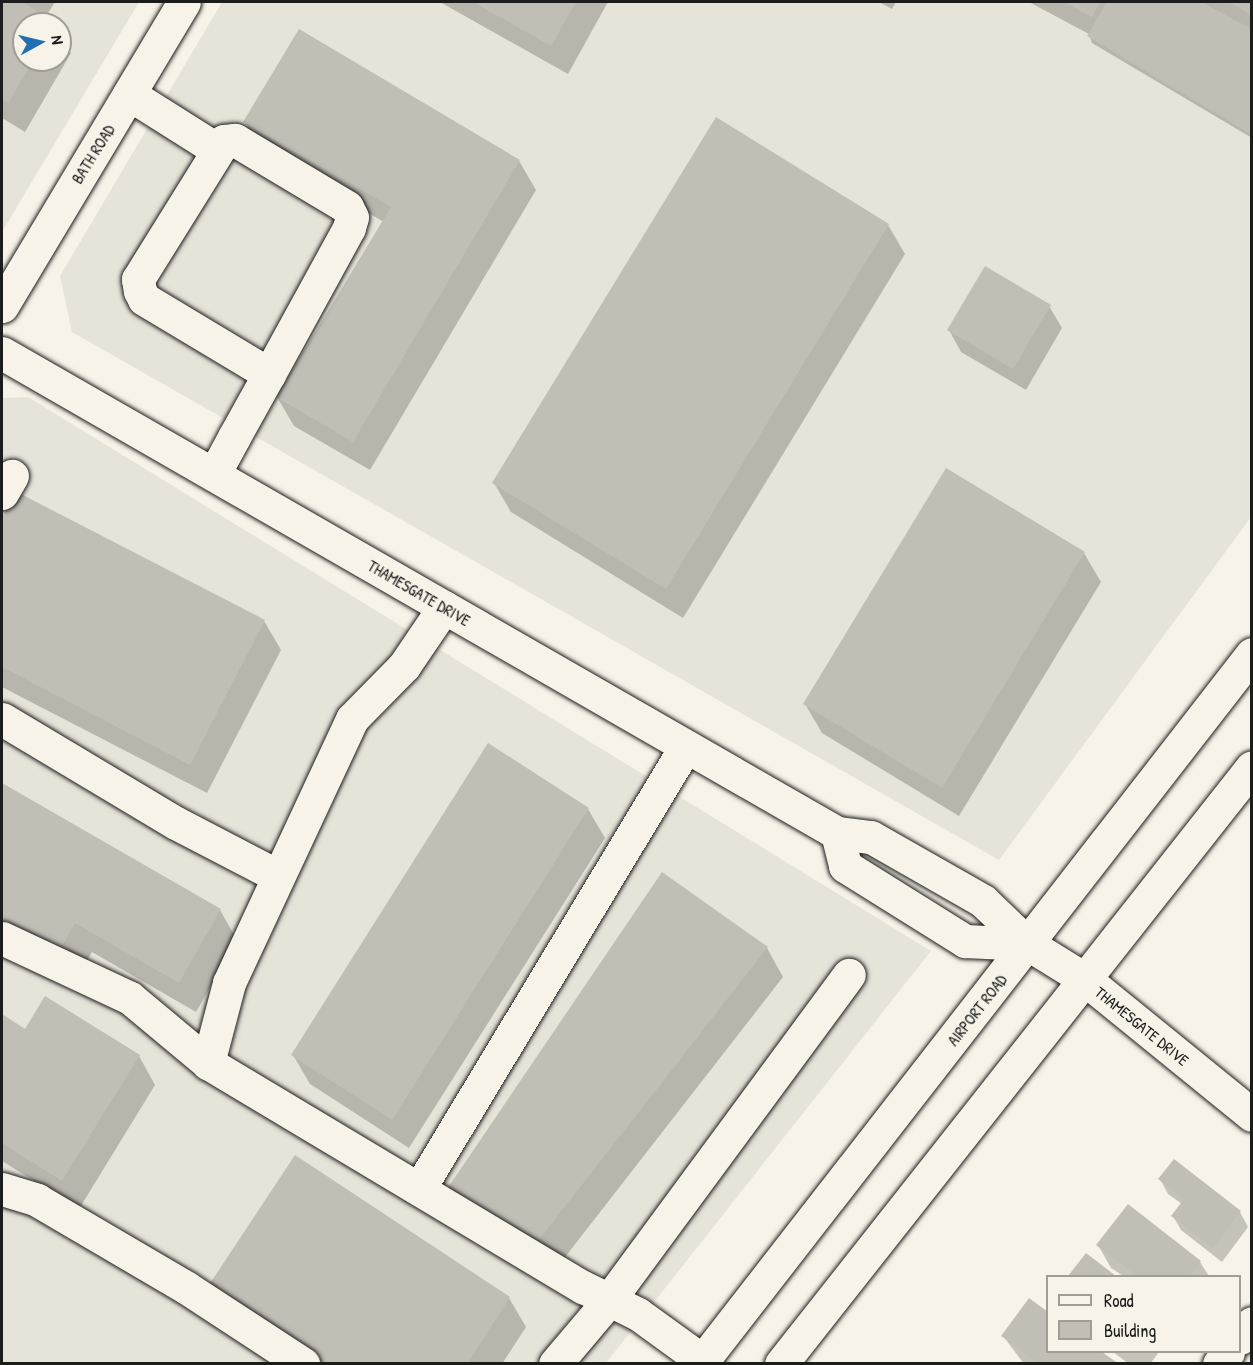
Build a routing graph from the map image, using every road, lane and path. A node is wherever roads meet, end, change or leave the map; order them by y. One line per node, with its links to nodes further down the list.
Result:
1 (184, 2): 2 (street, BATH ROAD)
2 (129, 94): 3 (street); 4 (street, BATH ROAD)
3 (216, 148): 6 (street); 6 (street)
4 (2, 306)
5 (2, 353): 7 (street, THAMESGATE DRIVE)
6 (269, 374): 7 (street)
7 (214, 474): 8 (street, THAMESGATE DRIVE)
8 (444, 607): 11 (street, THAMESGATE DRIVE); 14 (street)
9 (1251, 654): 16 (street, AIRPORT ROAD)
10 (2, 719): 14 (street)
11 (686, 746): 13 (street, THAMESGATE DRIVE); 22 (street)
12 (1251, 767): 18 (street)
13 (837, 833): 16 (street, THAMESGATE DRIVE); 16 (street, THAMESGATE DRIVE)
14 (278, 876): 19 (street)
15 (2, 938): 19 (street)
16 (1028, 944): 18 (street, THAMESGATE DRIVE); 26 (street, AIRPORT ROAD)
17 (849, 975): 23 (street)
18 (1086, 980): 20 (street, THAMESGATE DRIVE); 29 (street)
19 (208, 1063): 22 (street)
20 (1251, 1115)
21 (2, 1189): 27 (street)
22 (419, 1189): 23 (street)
23 (609, 1300): 26 (street); 28 (street)
24 (1251, 1323): 25 (street)
25 (1241, 1336)
26 (703, 1363)
27 (303, 1364)
28 (555, 1364)
29 (781, 1364)

